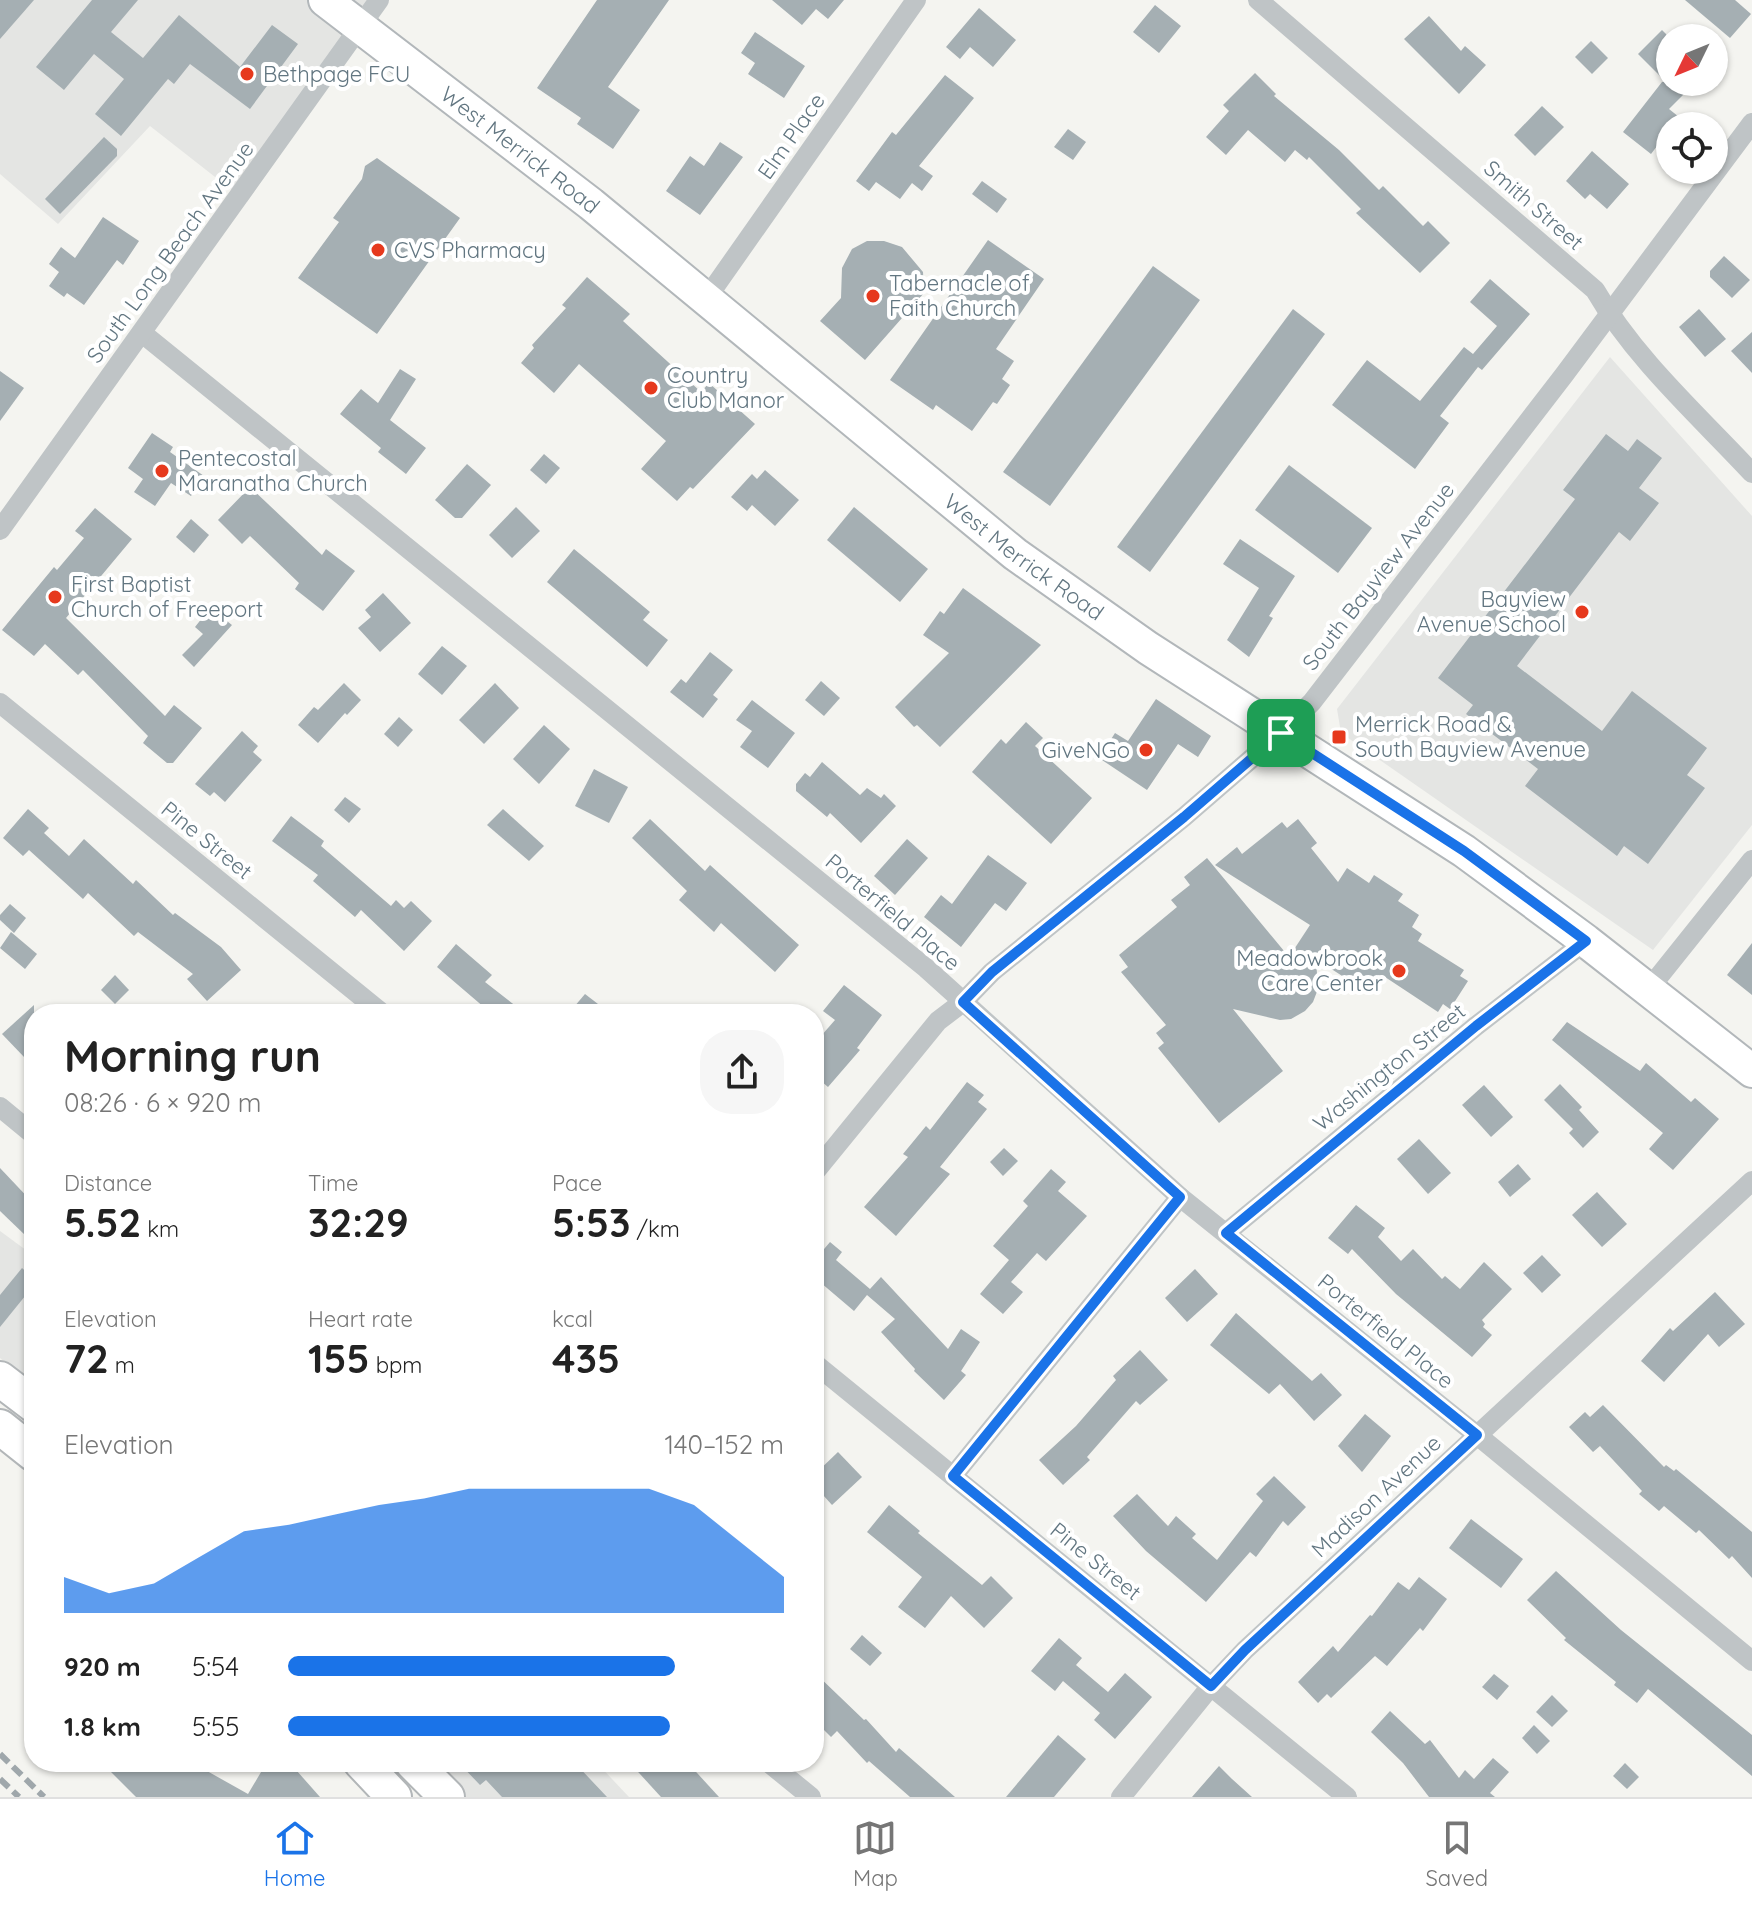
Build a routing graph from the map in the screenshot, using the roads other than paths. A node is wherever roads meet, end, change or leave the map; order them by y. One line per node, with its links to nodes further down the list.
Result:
1 (325, 0): 4 (main road, West Merrick Road)
2 (916, 0): 6 (street, Elm Place)
3 (1258, 0): 7 (street, Smith Street)
4 (370, 13): 6 (main road, West Merrick Road); 8 (street, South Long Beach Avenue)
5 (1752, 123): 7 (street, South Bayview Avenue)
6 (706, 299): 12 (main road, West Merrick Road)
7 (1608, 313): 9 (street, Smith Street); 12 (street, South Bayview Avenue)
8 (142, 333): 10 (street, South Long Beach Avenue); 16 (street, Porterfield Place)
9 (1752, 473)
10 (0, 530)
11 (0, 703): 17 (street, Pine Street)
12 (1281, 733): 14 (main road, West Merrick Road); 16 (street, South Bayview Avenue)
13 (1752, 860): 15 (street)
14 (1586, 941): 15 (main road, West Merrick Road); 24 (street, Washington Street)
15 (1648, 990): 18 (main road, West Merrick Road)
16 (963, 1002): 21 (street, South Bayview Avenue); 23 (street, Porterfield Place)
17 (371, 1004)
18 (1752, 1071)
19 (0, 1107): 20 (street)
20 (24, 1127)
21 (824, 1161)
22 (1752, 1181): 27 (street, Madison Avenue)
23 (1180, 1197): 24 (street, Porterfield Place); 29 (street)
24 (1226, 1233): 27 (street, Porterfield Place)
25 (824, 1371): 29 (street, Pine Street)
26 (0, 1427): 28 (highway)
27 (1477, 1435): 30 (street, Porterfield Place); 31 (street, Madison Avenue)
28 (24, 1446)
29 (953, 1476): 31 (street, Pine Street)
30 (1752, 1661)
31 (1211, 1686): 38 (street, Madison Avenue); 39 (street, Pine Street)
32 (370, 1772): 35 (highway)
33 (413, 1772): 36 (highway)
34 (780, 1772): 37 (street)
35 (394, 1797)
36 (447, 1797)
37 (811, 1797)
38 (1121, 1797)
39 (1347, 1797)

